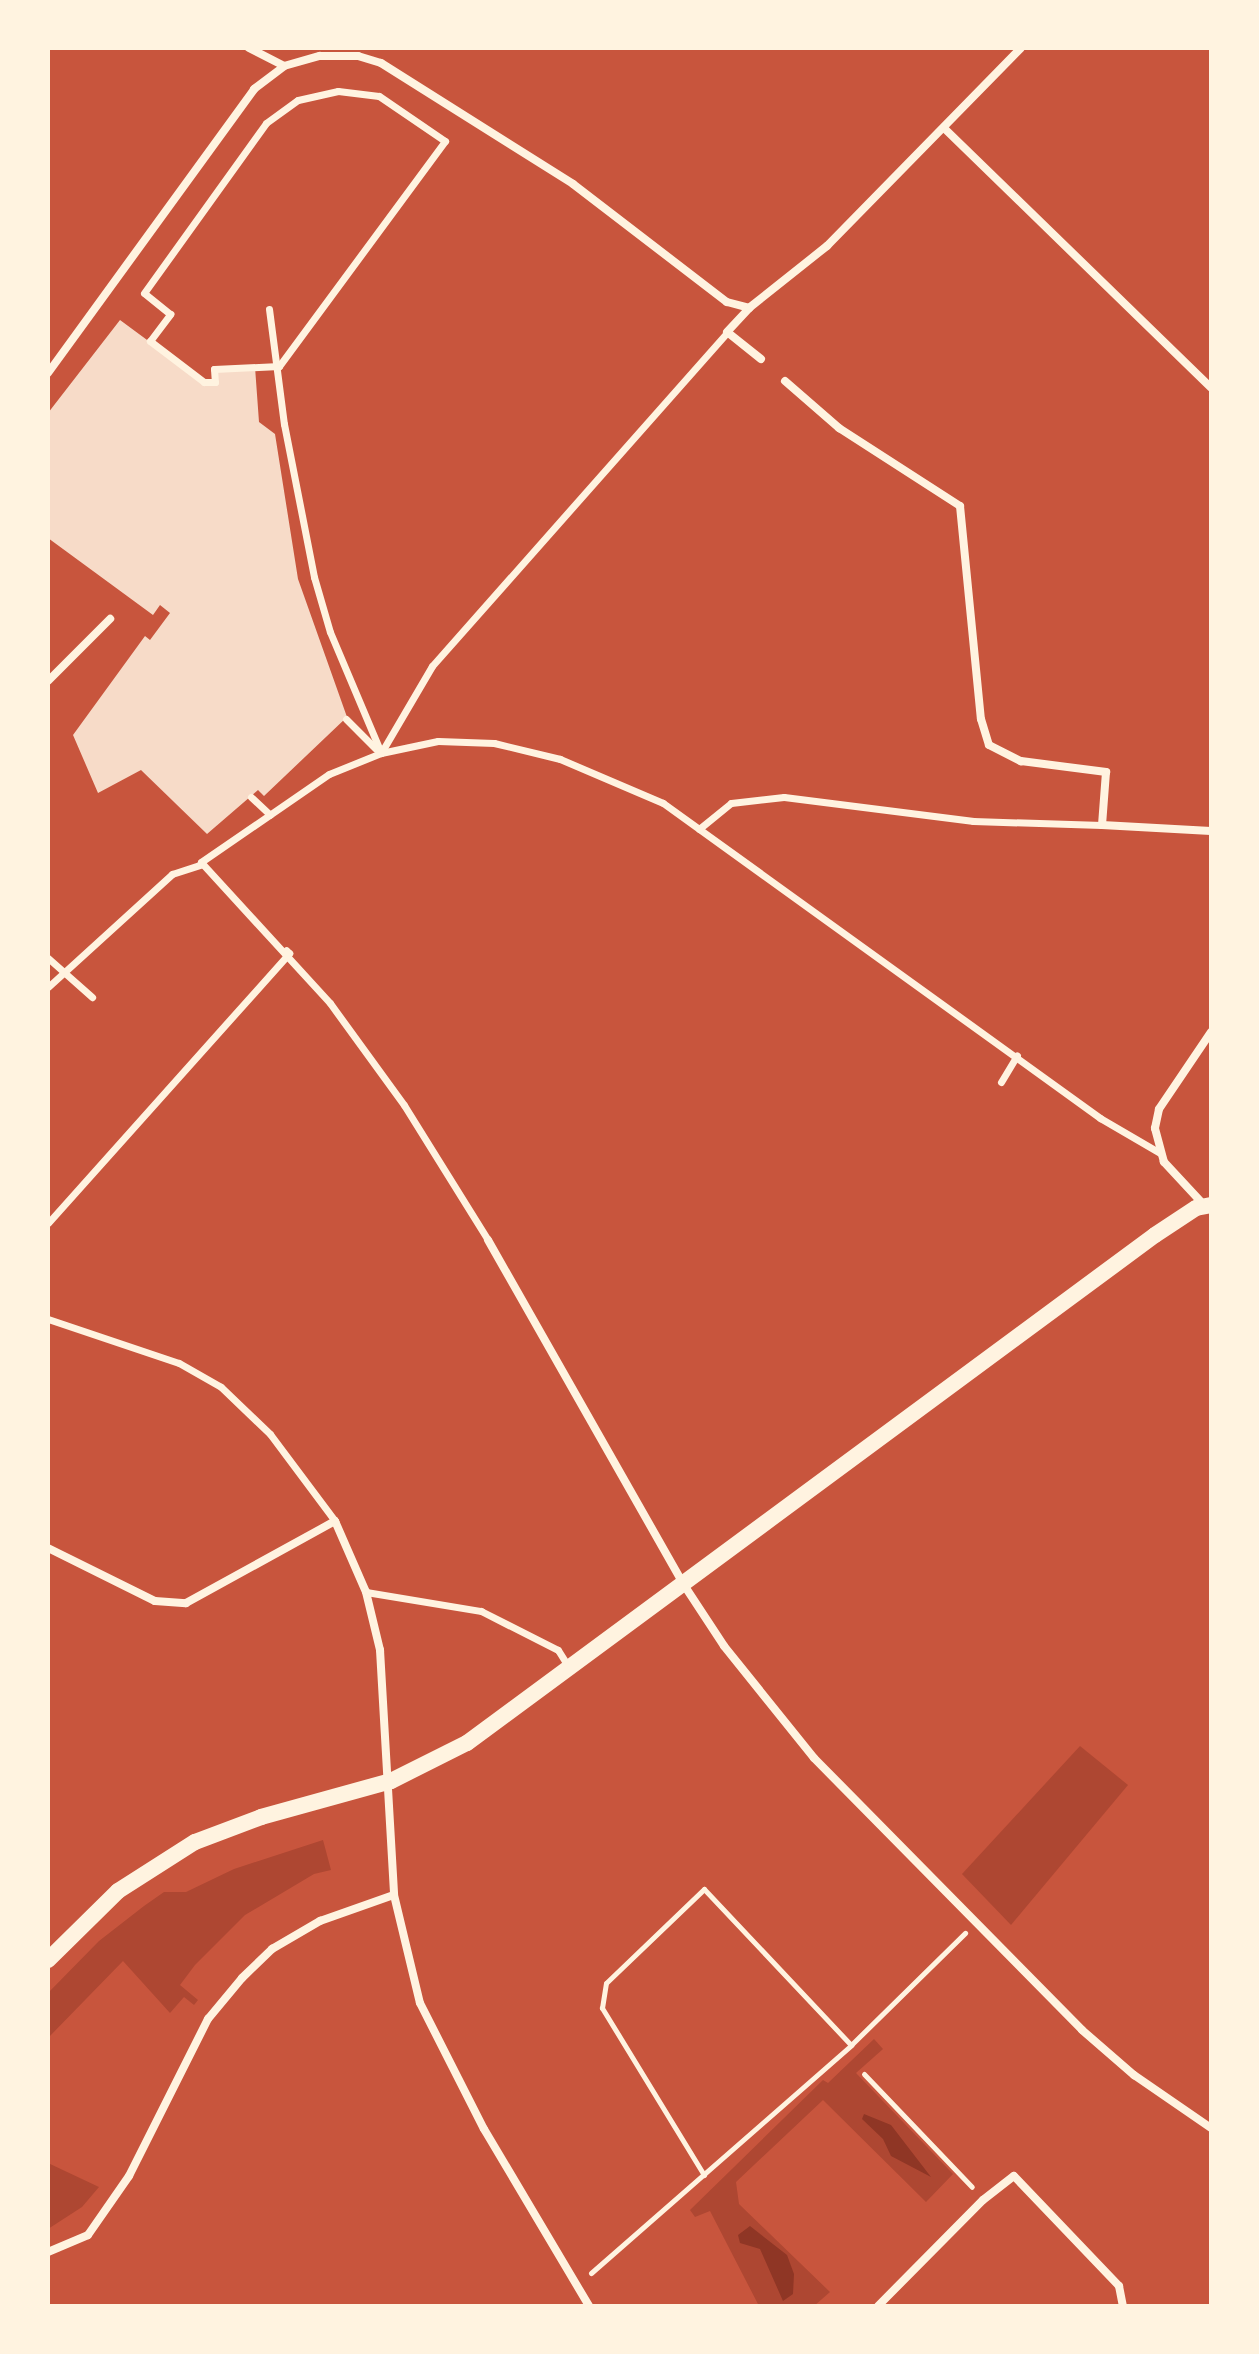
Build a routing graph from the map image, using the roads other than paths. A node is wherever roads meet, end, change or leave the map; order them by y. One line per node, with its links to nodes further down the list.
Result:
1 (249, 48): 4 (street)
2 (1021, 48): 5 (street)
3 (359, 52): 4 (street); 6 (street)
4 (284, 66): 11 (street)
5 (945, 129): 6 (street); 13 (street)
6 (749, 308): 8 (street)
7 (269, 309): 10 (street)
8 (727, 332): 9 (street); 17 (street)
9 (761, 359)
10 (279, 366): 10 (street); 17 (street)
11 (48, 373)
12 (785, 381): 20 (street)
13 (1211, 388)
14 (110, 619): 15 (street)
15 (48, 681)
16 (346, 719): 17 (street)
17 (381, 753): 19 (street); 21 (street)
18 (251, 797): 19 (street)
19 (270, 815): 23 (street)
20 (1102, 825): 21 (street); 22 (street)
21 (699, 829): 30 (street)
22 (1211, 831)
23 (201, 862): 24 (street); 26 (street)
24 (289, 953): 34 (street); 35 (street)
25 (48, 958): 26 (street)
26 (64, 973): 27 (street); 28 (street)
27 (48, 987)
28 (92, 997)
29 (1211, 1032): 32 (street)
30 (1017, 1055): 31 (street); 32 (street)
31 (1001, 1082)
32 (1160, 1153): 33 (street)
33 (1207, 1205): 39 (main road)
34 (48, 1223)
35 (488, 1240): 39 (street)
36 (48, 1319): 37 (street)
37 (335, 1521): 38 (street); 40 (street)
38 (48, 1548)
39 (684, 1585): 41 (main road); 45 (street)
40 (366, 1592): 41 (street); 42 (street)
41 (570, 1669): 42 (main road)
42 (391, 1781): 43 (street); 44 (main road)
43 (394, 1895): 46 (street); 47 (street)
44 (48, 1960)
45 (1211, 2128)
46 (48, 2252)
47 (589, 2306)
48 (878, 2306): 49 (street)
49 (1123, 2306)

